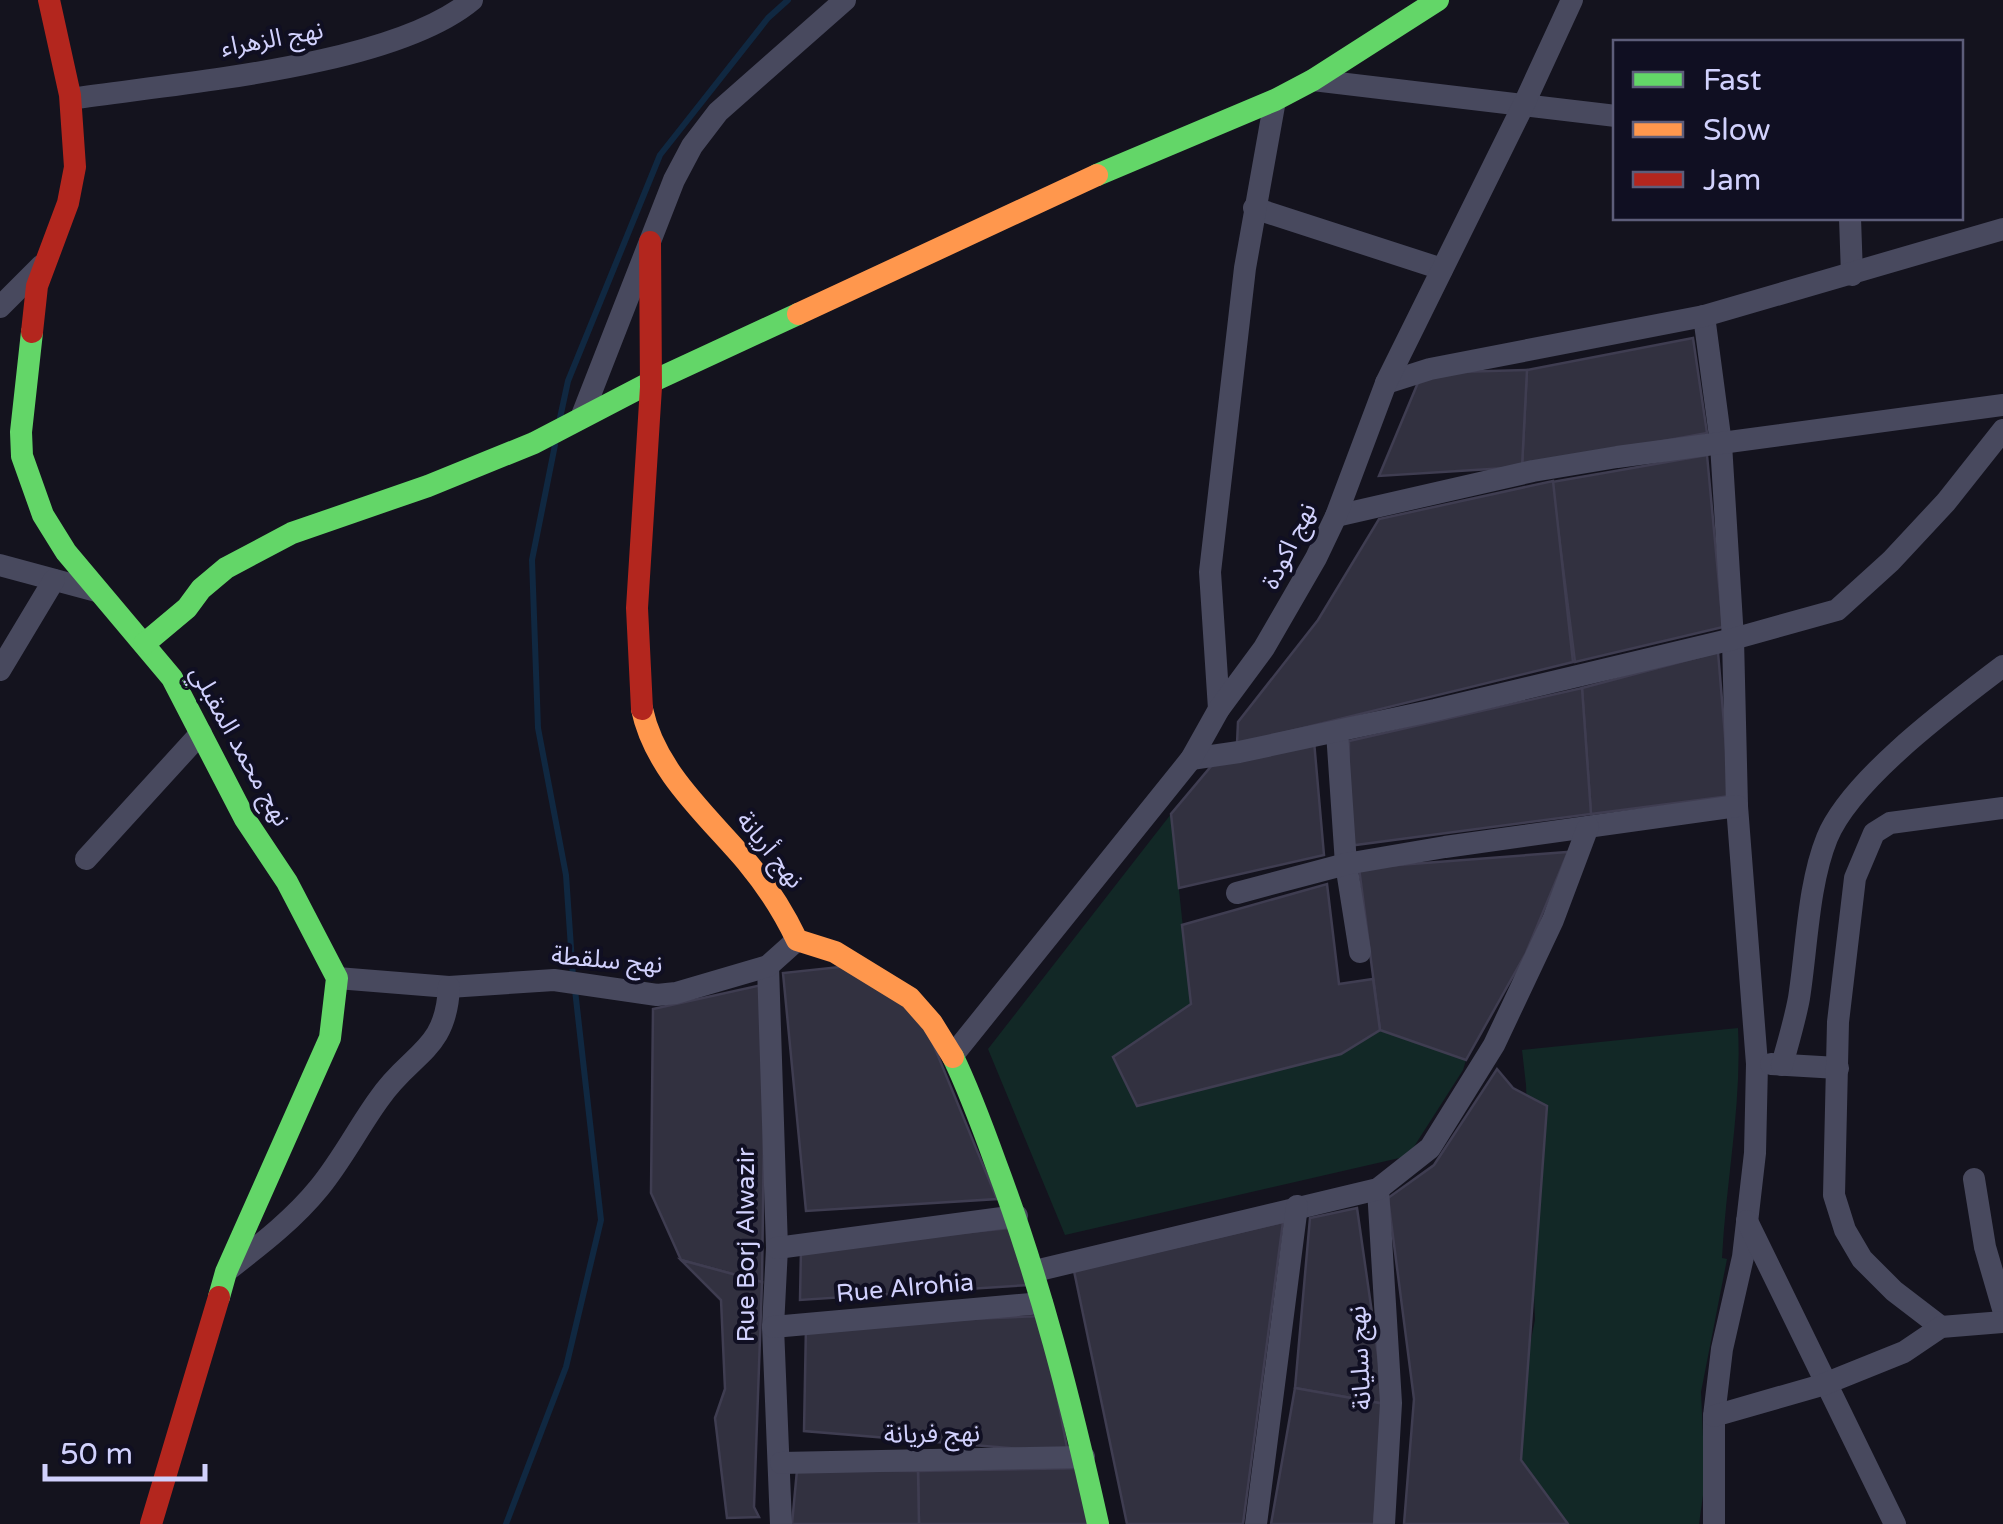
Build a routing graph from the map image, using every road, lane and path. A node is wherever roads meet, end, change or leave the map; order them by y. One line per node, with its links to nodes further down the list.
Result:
1 (49, 0): 7 (street, نهج محمد المقبلي)
2 (472, 0): 7 (street, نهج الزهراء)
3 (845, 0): 14 (street)
4 (1438, 0): 6 (street)
5 (1572, 0): 9 (street, نهج اكودة)
6 (1313, 80): 8 (street); 9 (street)
7 (71, 99): 15 (street, نهج محمد المقبلي)
8 (1275, 100): 11 (street); 20 (street)
9 (1524, 104): 10 (street); 16 (street, نهج اكودة)
10 (1613, 116)
11 (1254, 208): 16 (street); 34 (street)
12 (1850, 220): 17 (street)
13 (2003, 229): 17 (street)
14 (650, 242): 20 (street, نهج أريانة); 23 (street)
15 (41, 266): 18 (street); 29 (street, نهج محمد المقبلي)
16 (1442, 269): 21 (street, نهج اكودة)
17 (1852, 275): 19 (street)
18 (0, 307)
19 (1704, 316): 21 (street); 25 (street)
20 (651, 382): 23 (street); 44 (street, نهج أريانة)
21 (1386, 383): 26 (street, نهج اكودة)
22 (2003, 405): 25 (street)
23 (581, 418): 31 (street)
24 (2003, 430): 30 (street)
25 (1721, 444): 26 (street); 30 (street)
26 (1336, 516): 34 (street, نهج اكودة)
27 (0, 566): 28 (street)
28 (54, 580): 29 (street); 33 (street)
29 (96, 591): 31 (street, نهج محمد المقبلي)
30 (1733, 639): 35 (street); 38 (street)
31 (144, 644): 36 (street, نهج محمد المقبلي)
32 (2003, 666): 51 (street)
33 (0, 670)
34 (1219, 709): 37 (street, نهج اكودة)
35 (1337, 732): 37 (street); 42 (street)
36 (201, 733): 41 (street); 47 (street, نهج محمد المقبلي)
37 (1191, 759): 49 (street, نهج اكودة)
38 (1737, 806): 40 (street); 50 (street)
39 (2003, 808): 52 (street)
40 (1588, 828): 42 (street); 54 (street)
41 (86, 859)
42 (1346, 864): 43 (street); 45 (street)
43 (1237, 893)
44 (797, 940): 46 (street, نهج سلقطة); 49 (street)
45 (1360, 952)
46 (768, 966): 48 (street, نهج سلقطة); 58 (street, Rue Borj Alwazir)
47 (338, 978): 48 (street, نهج سلقطة); 60 (street)
48 (449, 986): 60 (street)
49 (952, 1055): 56 (street)
50 (1757, 1064): 51 (street); 57 (street)
51 (1782, 1065): 52 (street)
52 (1838, 1068): 65 (street)
53 (1974, 1179): 62 (street)
54 (1378, 1189): 55 (street); 75 (street, نهج سليانة)
55 (1297, 1206): 59 (street); 74 (street)
56 (1017, 1216): 58 (street); 59 (street)
57 (1748, 1221): 66 (street); 67 (street)
58 (776, 1248): 64 (street, Rue Borj Alwazir)
59 (1035, 1271): 61 (street)
60 (226, 1272): 71 (street)
61 (1042, 1303): 64 (street, Rue Alrohia); 68 (street)
62 (2003, 1308)
63 (2003, 1322): 65 (street)
64 (773, 1327): 69 (street, Rue Borj Alwazir)
65 (1941, 1327): 66 (street)
66 (1828, 1382): 67 (street); 78 (street)
67 (1714, 1416): 70 (street)
68 (1084, 1457): 69 (street, نهج فريانة); 73 (street)
69 (781, 1463): 72 (street, Rue Borj Alwazir)
70 (1716, 1500): 76 (street); 77 (street)
71 (151, 1524)
72 (780, 1524)
73 (1098, 1524)
74 (1256, 1524)
75 (1384, 1524)
76 (1714, 1524)
77 (1728, 1524)
78 (1895, 1524)

